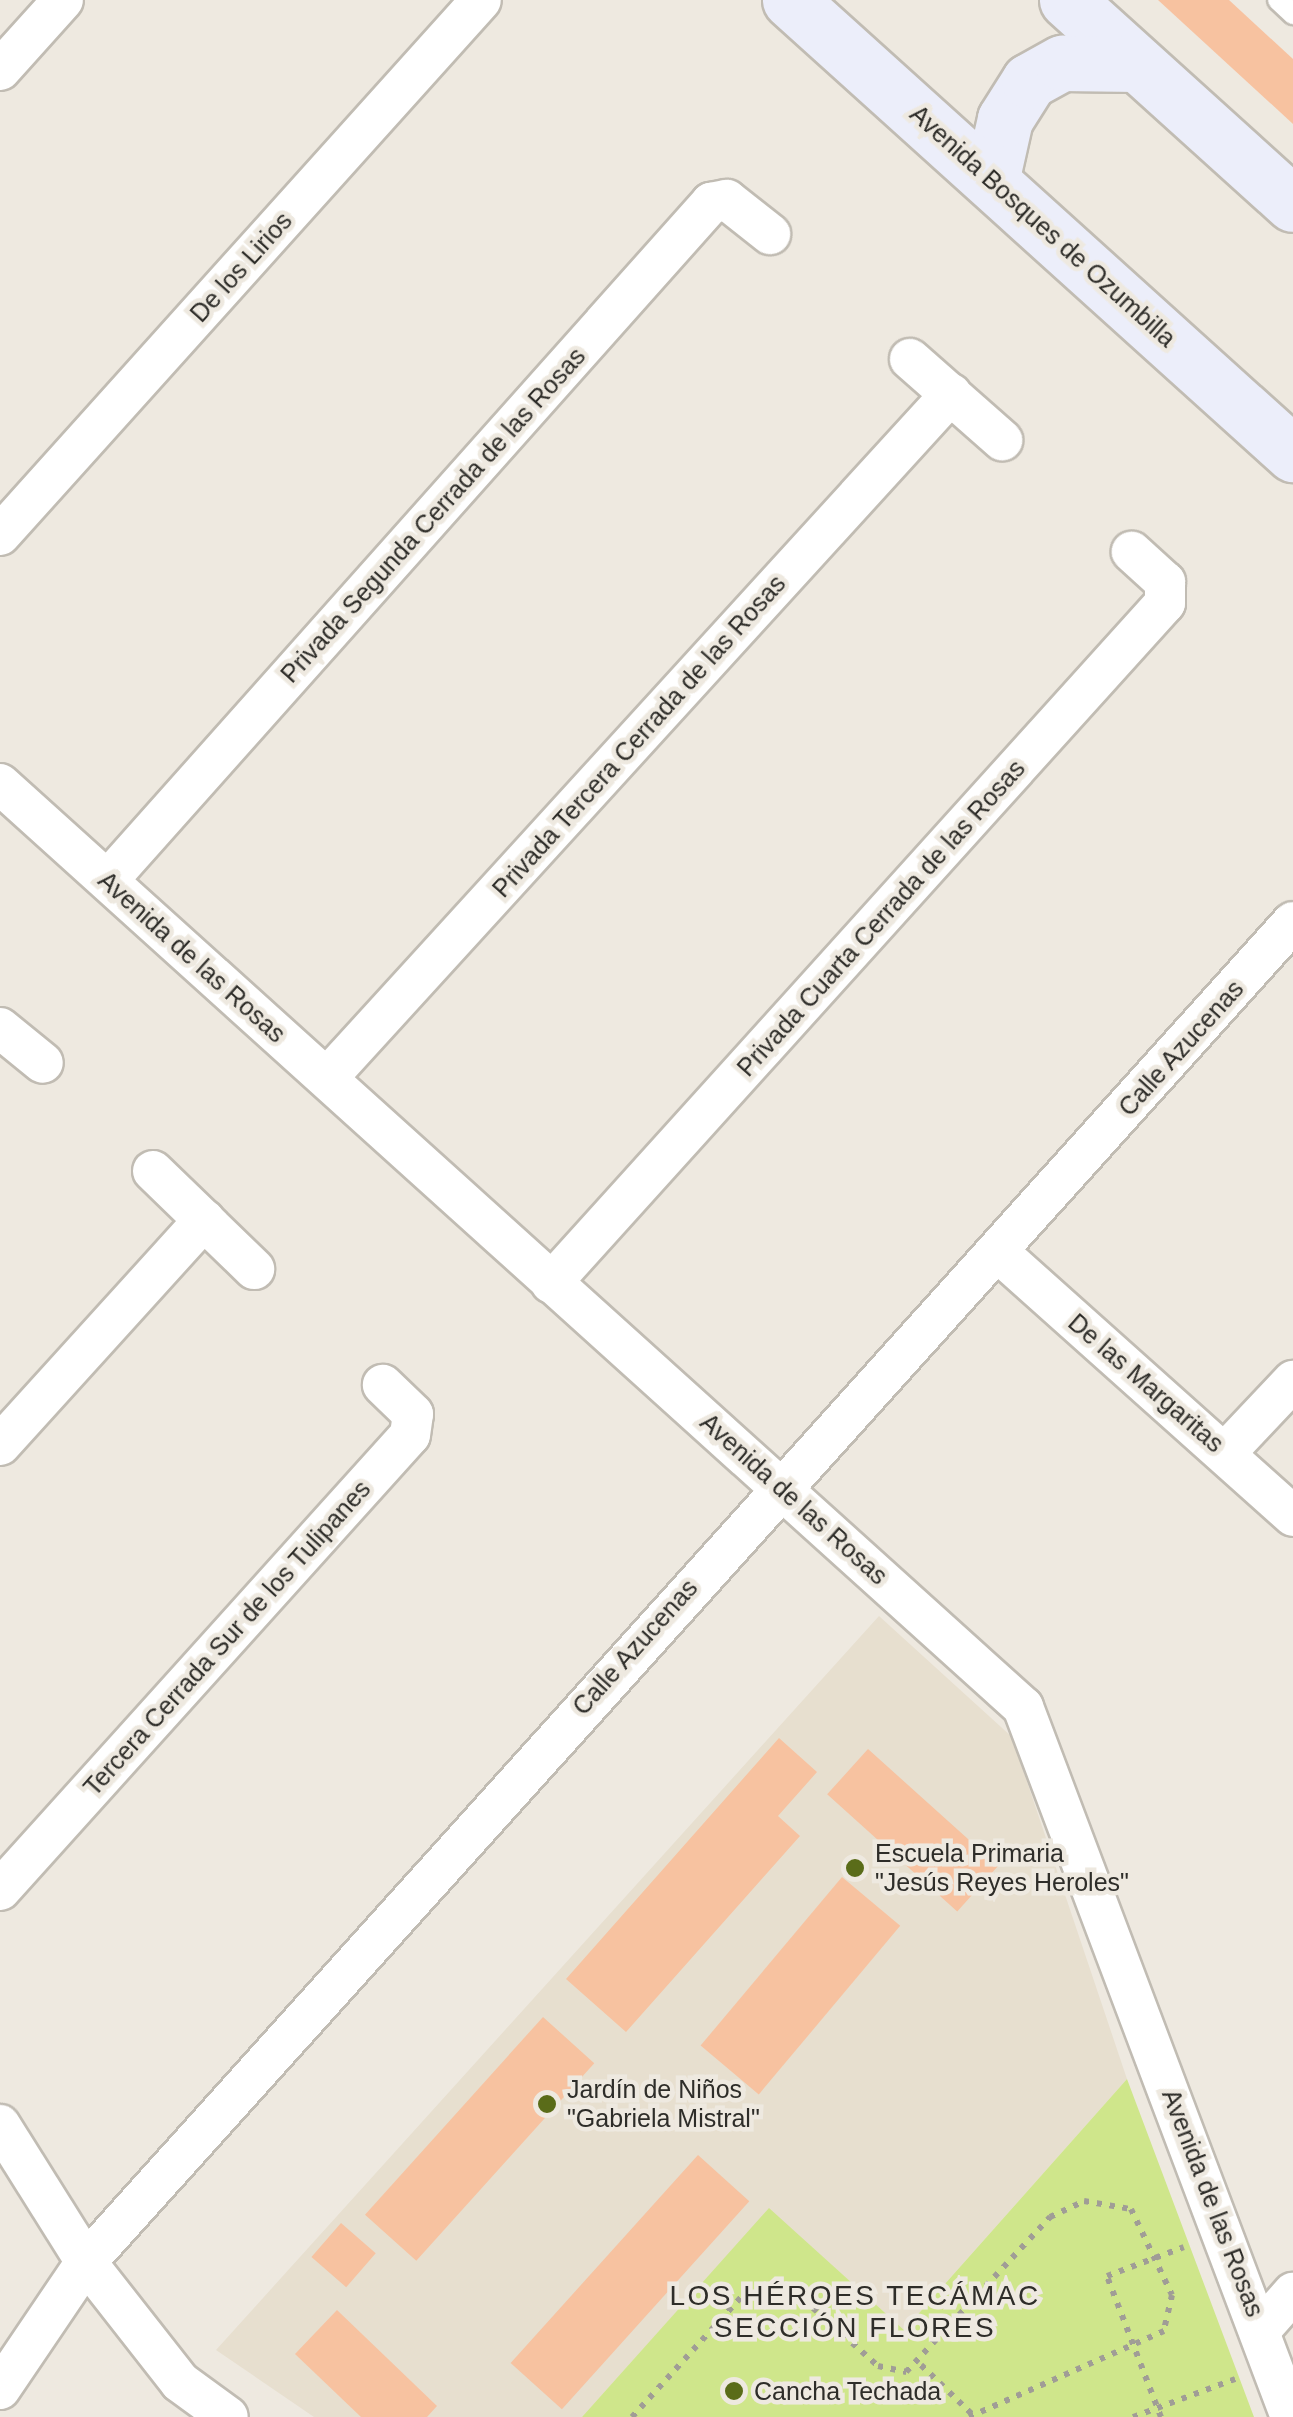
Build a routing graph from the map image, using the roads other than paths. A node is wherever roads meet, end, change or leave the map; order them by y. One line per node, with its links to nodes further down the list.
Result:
1 (63, 0): 8 (street)
2 (482, 0): 16 (street, De los Lirios)
3 (790, 0): 9 (main road, Avenida Bosques de Ozumbilla)
4 (1067, 0): 7 (main road)
5 (1278, 0): 6 (lane)
6 (1293, 14)
7 (1137, 64): 9 (main road); 10 (main road)
8 (0, 70)
9 (992, 177): 15 (main road, Avenida Bosques de Ozumbilla)
10 (1293, 204)
11 (770, 234): 19 (street, Privada Segunda Cerrada de las Rosas)
12 (910, 359): 13 (street)
13 (951, 394): 14 (street); 23 (street, Privada Tercera Cerrada de las Rosas)
14 (1002, 440)
15 (1293, 454)
16 (0, 535)
17 (1132, 552): 28 (street, Privada Cuarta Cerrada de las Rosas)
18 (0, 784): 19 (street, Avenida de las Rosas)
19 (108, 880): 23 (street, Avenida de las Rosas)
20 (1293, 922): 26 (street, Calle Azucenas)
21 (0, 1028): 22 (street)
22 (43, 1064)
23 (327, 1078): 28 (street, Avenida de las Rosas)
24 (153, 1171): 25 (street)
25 (204, 1220): 27 (street); 31 (street)
26 (998, 1252): 32 (street, De las Margaritas); 33 (street, Calle Azucenas)
27 (254, 1269)
28 (551, 1284): 33 (street, Avenida de las Rosas)
29 (1293, 1381): 32 (street)
30 (383, 1385): 35 (street, Tercera Cerrada Sur de los Tulipanes)
31 (0, 1445)
32 (1226, 1452): 34 (street, De las Margaritas)
33 (780, 1485): 37 (street, Calle Azucenas); 39 (street, Avenida de las Rosas)
34 (1293, 1516)
35 (0, 1890)
36 (0, 2125): 37 (street)
37 (86, 2262): 40 (street, Calle Azucenas); 41 (street)
38 (1293, 2293): 39 (street)
39 (1267, 2347): 42 (street, Avenida de las Rosas)
40 (0, 2390)
41 (228, 2417)
42 (1291, 2417)

